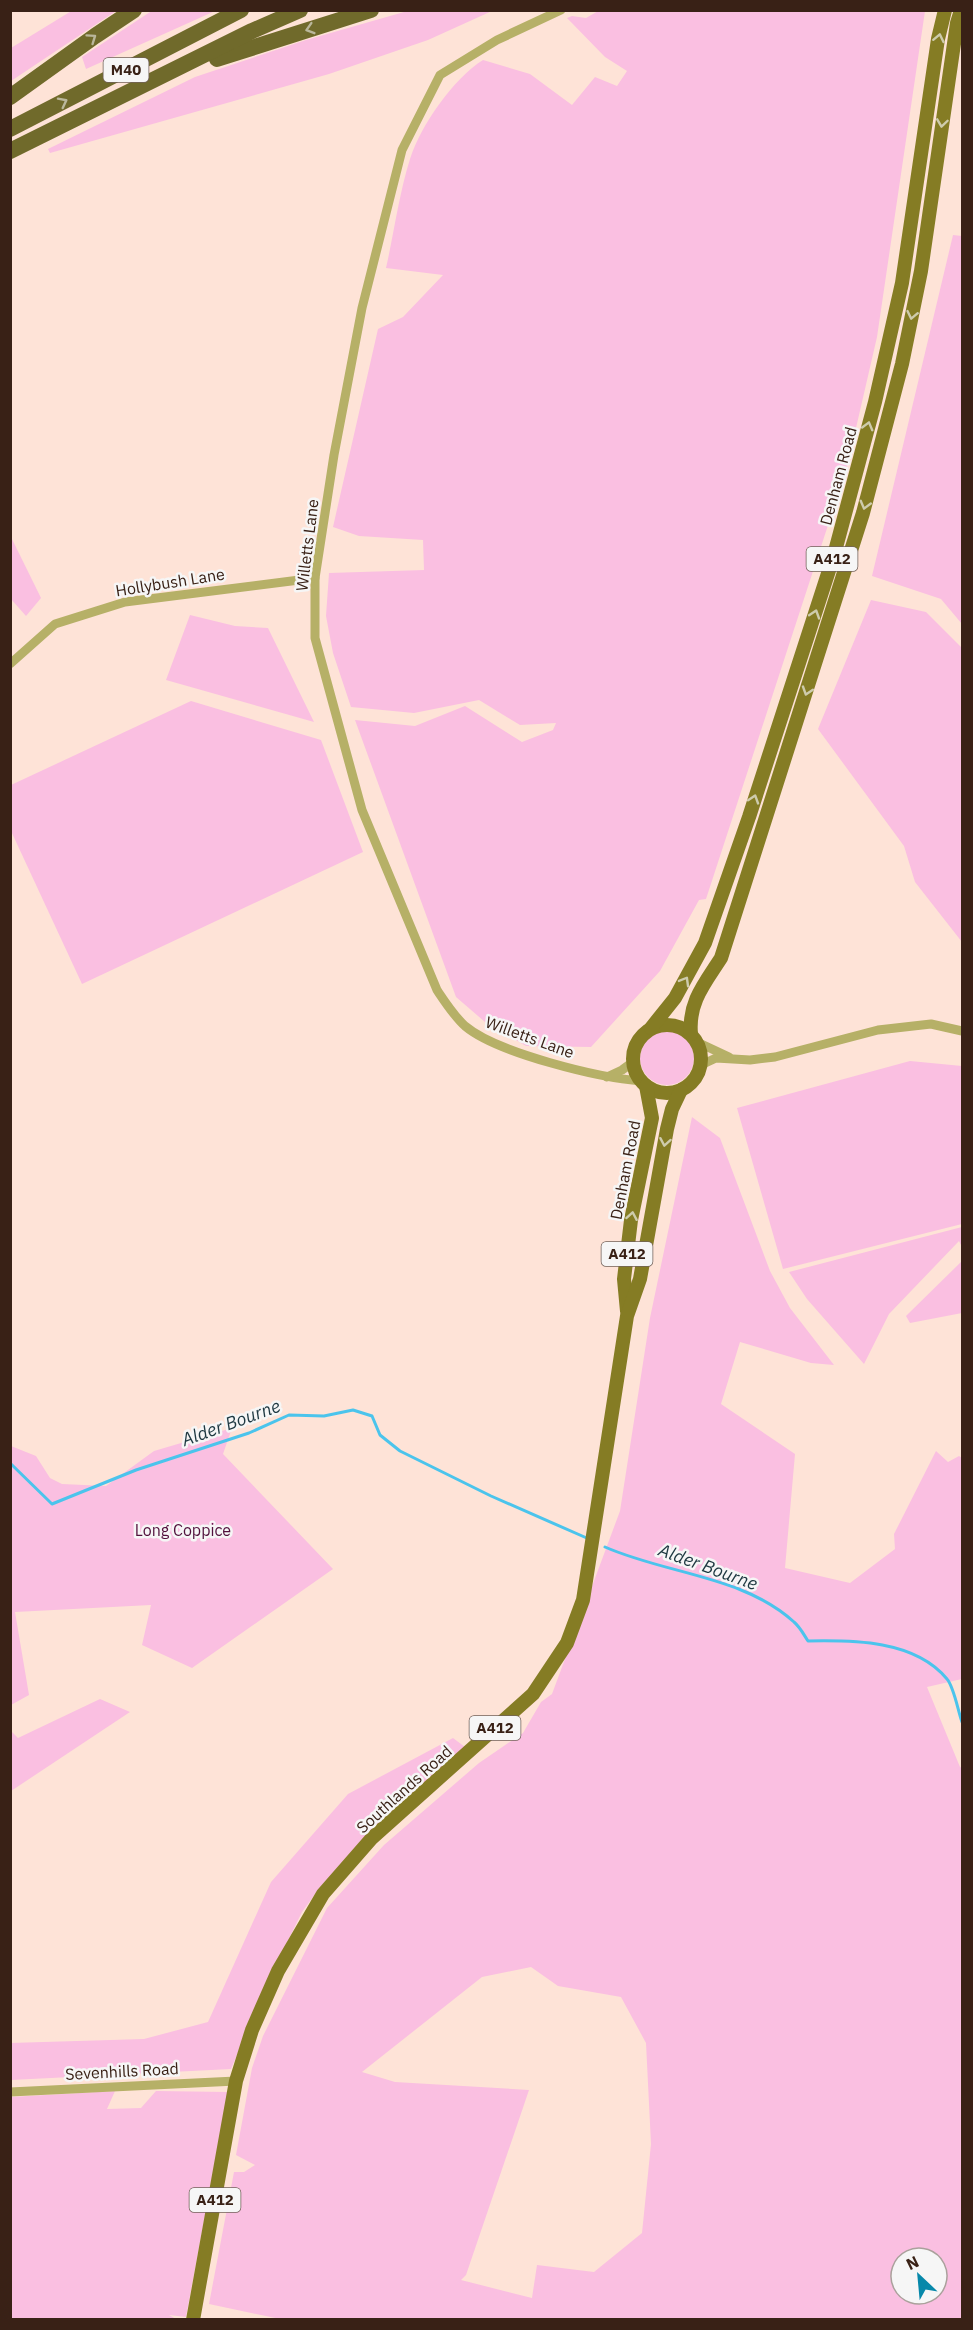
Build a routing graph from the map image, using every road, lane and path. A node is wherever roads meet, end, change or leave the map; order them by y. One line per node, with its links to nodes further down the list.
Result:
1 (134, 10): 9 (highway, M40, one-way to 1)
2 (241, 10): 10 (highway, M40, one-way to 2)
3 (300, 10): 8 (highway, M40)
4 (371, 10): 8 (highway, M40, one-way to 8)
5 (561, 10): 12 (street, Willetts Lane)
6 (945, 10): 14 (main road, Denham Road / A412, one-way to 6)
7 (961, 10): 16 (main road, Denham Road / A412, one-way to 16)
8 (139, 88): 11 (highway, M40)
9 (10, 97)
10 (10, 129)
11 (10, 151)
12 (315, 578): 13 (street, Hollybush Lane); 20 (street, Willetts Lane)
13 (10, 664)
14 (651, 1028): 16 (main road); 18 (main road)
15 (963, 1031): 17 (street)
16 (694, 1038): 17 (street); 19 (main road)
17 (729, 1057): 19 (street)
18 (633, 1062): 20 (street); 21 (main road)
19 (701, 1065): 22 (main road)
20 (607, 1077): 21 (street, Willetts Lane)
21 (644, 1083): 22 (main road); 23 (main road, Denham Road / A412, one-way to 21)
22 (681, 1090): 23 (main road, Denham Road / A412, one-way to 23)
23 (627, 1316): 24 (main road, Southlands Road / A412)
24 (236, 2081): 25 (street, Sevenhills Road); 26 (main road, A412)
25 (10, 2092)
26 (193, 2319)

